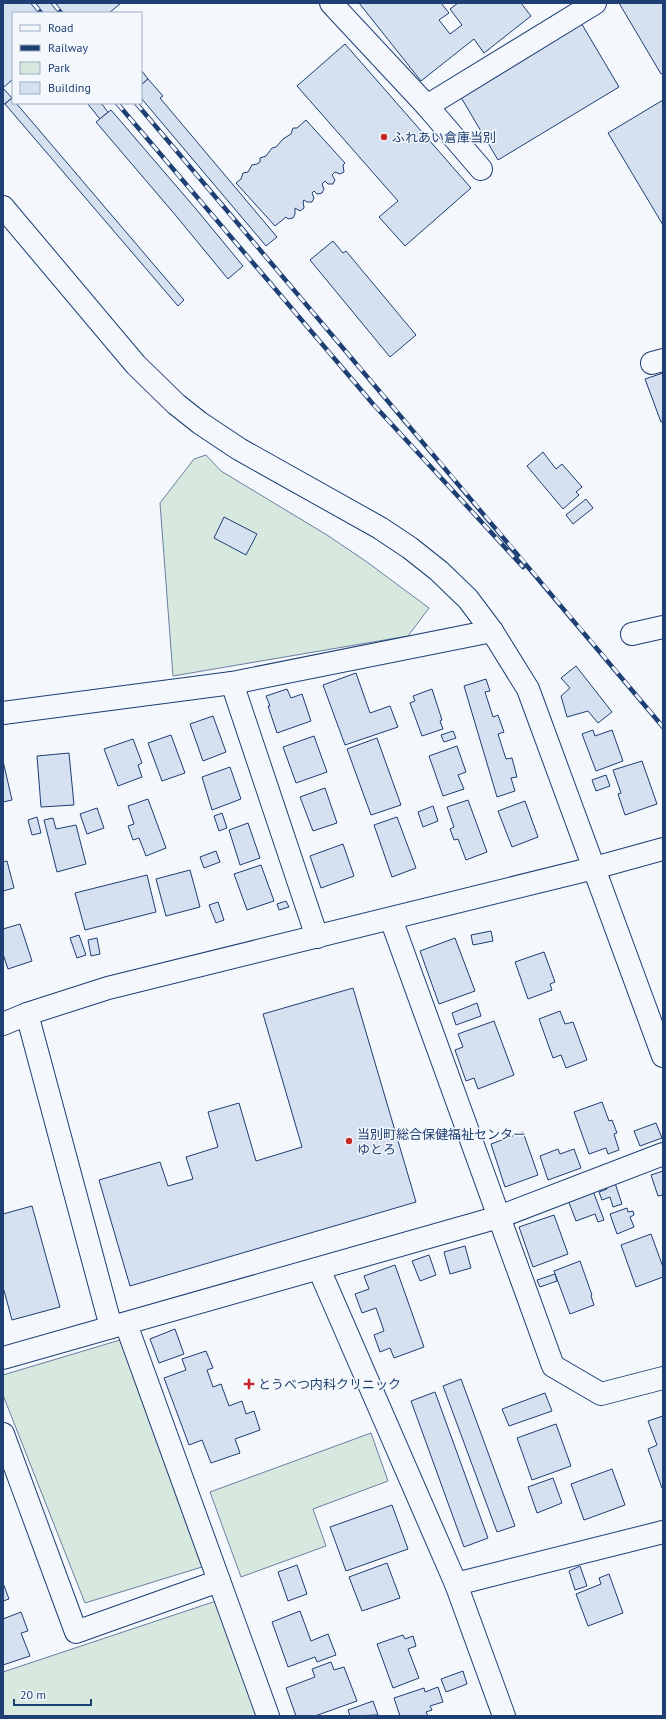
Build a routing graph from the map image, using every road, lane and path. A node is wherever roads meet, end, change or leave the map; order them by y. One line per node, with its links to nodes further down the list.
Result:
1 (331, 3): 3 (street)
2 (595, 3): 3 (street)
3 (427, 106): 4 (street)
4 (481, 169)
5 (3, 208): 7 (street)
6 (663, 627): 8 (street)
7 (492, 631): 9 (street); 12 (street)
8 (632, 634)
9 (232, 683): 10 (street); 14 (street)
10 (3, 713)
11 (663, 849): 12 (street)
12 (594, 868): 13 (street); 17 (street)
13 (391, 918): 14 (street); 19 (street)
14 (317, 937): 15 (street)
15 (27, 1014): 16 (street); 21 (street)
16 (3, 1024)
17 (663, 1056)
18 (663, 1154): 19 (street)
19 (499, 1217): 20 (street); 23 (street)
20 (319, 1269): 21 (street); 27 (street)
21 (119, 1325): 22 (street); 26 (street)
22 (3, 1358)
23 (663, 1378)
24 (3, 1434): 26 (street)
25 (663, 1532): 27 (street)
26 (219, 1581): 28 (street)
27 (456, 1584): 29 (street)
28 (268, 1716)
29 (504, 1716)

